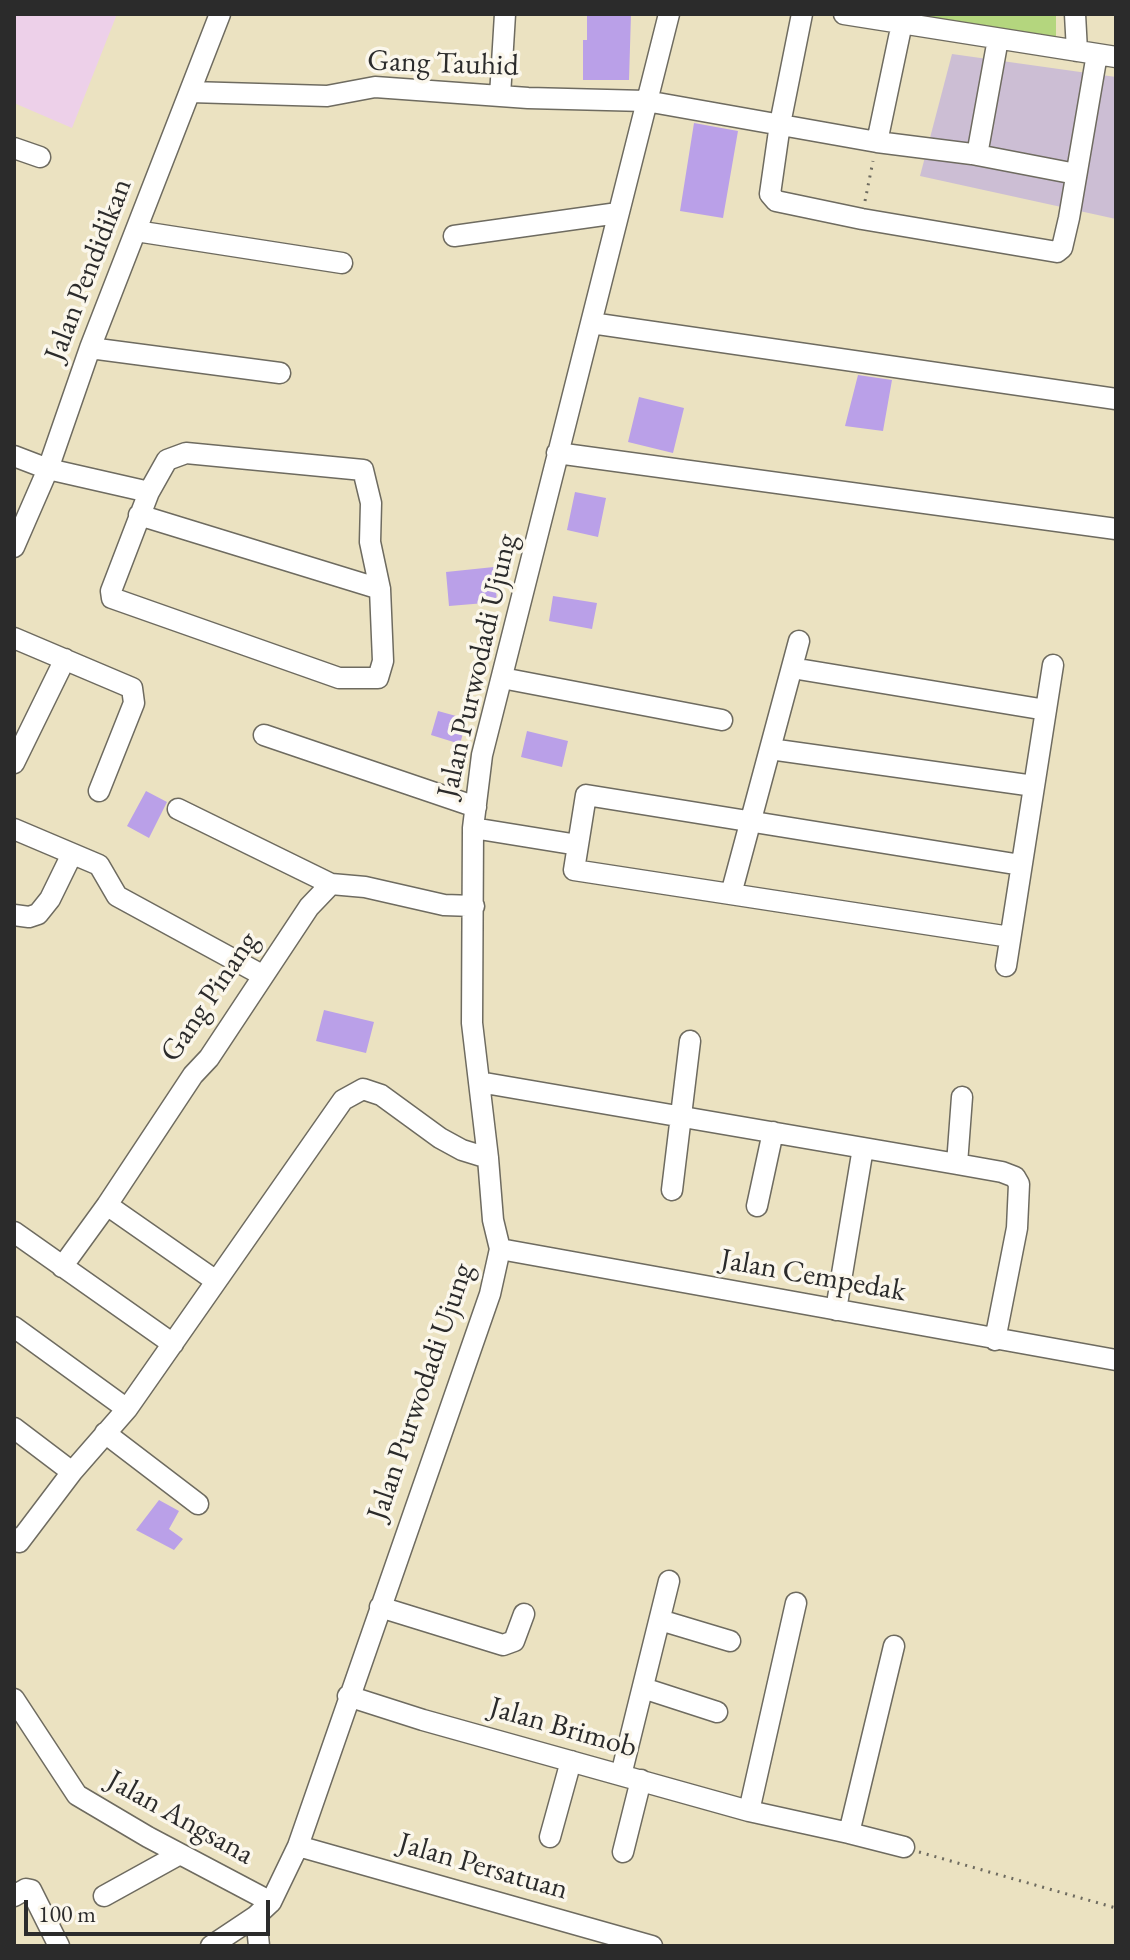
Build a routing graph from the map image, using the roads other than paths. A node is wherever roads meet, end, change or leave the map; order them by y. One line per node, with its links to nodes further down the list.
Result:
1 (220, 14): 10 (street, Jalan Pendidikan)
2 (505, 14): 11 (street)
3 (669, 14): 12 (street, Jalan Purwodadi Ujung)
4 (802, 14): 13 (street)
5 (844, 14): 7 (street)
6 (1075, 14): 9 (street)
7 (902, 23): 8 (street); 14 (street)
8 (998, 39): 9 (street); 16 (street)
9 (1097, 54): 18 (street)
10 (190, 92): 11 (street, Gang Tauhid); 20 (street, Jalan Pendidikan)
11 (500, 96): 12 (street, Gang Tauhid)
12 (646, 101): 13 (street, Gang Tauhid); 19 (street, Jalan Purwodadi Ujung)
13 (780, 124): 14 (street, Gang Tauhid); 18 (street)
14 (877, 142): 16 (street, Gang Tauhid)
15 (14, 148): 17 (street)
16 (977, 155): 18 (street, Gang Tauhid)
17 (40, 157)
18 (1076, 174)
19 (618, 213): 21 (street); 23 (street, Jalan Purwodadi Ujung)
20 (136, 231): 22 (street); 24 (street, Jalan Pendidikan)
21 (454, 236)
22 (342, 263)
23 (591, 323): 26 (street); 27 (street, Jalan Purwodadi Ujung)
24 (90, 348): 25 (street); 29 (street, Jalan Pendidikan)
25 (280, 373)
26 (1116, 399)
27 (557, 453): 32 (street); 40 (street, Jalan Purwodadi Ujung)
28 (14, 456): 29 (street)
29 (48, 469): 30 (street); 33 (street, Jalan Pendidikan)
30 (149, 492): 31 (street); 34 (street)
31 (139, 515): 34 (street); 34 (street)
32 (1116, 529)
33 (14, 547)
34 (380, 589)
35 (14, 638): 37 (street)
36 (799, 641): 39 (street)
37 (65, 659): 45 (street); 47 (street)
38 (1053, 665): 41 (street)
39 (792, 668): 41 (street); 44 (street)
40 (502, 678): 42 (street); 48 (street, Jalan Purwodadi Ujung)
41 (1046, 710): 46 (street)
42 (722, 720)
43 (264, 735): 48 (street)
44 (770, 749): 46 (street); 50 (street)
45 (14, 763)
46 (1034, 786): 55 (street)
47 (99, 791)
48 (476, 807): 51 (street, Jalan Purwodadi Ujung)
49 (178, 809): 56 (street)
50 (750, 821): 53 (street); 55 (street); 57 (street)
51 (473, 828): 53 (street); 58 (street, Jalan Purwodadi Ujung)
52 (14, 829): 54 (street)
53 (578, 845): 57 (street)
54 (72, 854): 59 (street); 62 (street)
55 (1021, 865): 60 (street)
56 (331, 884): 58 (street); 62 (street, Gang Pinang)
57 (731, 894): 60 (street)
58 (474, 906): 64 (street, Jalan Purwodadi Ujung)
59 (14, 915)
60 (1010, 937): 61 (street)
61 (1006, 966)
62 (262, 975): 72 (street, Gang Pinang)
63 (690, 1041): 66 (street)
64 (479, 1082): 66 (street); 69 (street, Jalan Purwodadi Ujung)
65 (962, 1097): 70 (street)
66 (681, 1116): 67 (street); 71 (street)
67 (773, 1132): 68 (street); 73 (street)
68 (863, 1148): 70 (street); 78 (street)
69 (488, 1158): 75 (street, Jalan Purwodadi Ujung); 77 (street)
70 (957, 1164): 80 (street)
71 (672, 1190)
72 (107, 1205): 76 (street, Gang Pinang); 77 (street)
73 (757, 1206)
74 (14, 1232): 76 (street)
75 (500, 1249): 78 (street, Jalan Cempedak); 91 (street, Jalan Purwodadi Ujung)
76 (62, 1267): 81 (street)
77 (216, 1281): 81 (street)
78 (836, 1310): 80 (street, Jalan Cempedak)
79 (14, 1327): 83 (street)
80 (995, 1340): 82 (street, Jalan Cempedak)
81 (173, 1344): 83 (street)
82 (1116, 1360)
83 (127, 1409): 85 (street)
84 (14, 1428): 86 (street)
85 (105, 1433): 86 (street); 87 (street)
86 (72, 1472): 88 (street)
87 (198, 1504)
88 (16, 1544)
89 (669, 1581): 93 (street)
90 (796, 1603): 102 (street)
91 (380, 1607): 92 (street); 97 (street, Jalan Purwodadi Ujung)
92 (524, 1614)
93 (660, 1620): 94 (street); 96 (street)
94 (730, 1641)
95 (894, 1646): 103 (street)
96 (643, 1688): 99 (street); 101 (street)
97 (348, 1696): 100 (street, Jalan Brimob); 105 (street, Jalan Purwodadi Ujung)
98 (14, 1699): 108 (street, Jalan Angsana)
99 (717, 1712)
100 (571, 1761): 101 (street, Jalan Brimob); 104 (street)
101 (631, 1778): 102 (street, Jalan Brimob); 107 (street)
102 (756, 1812): 103 (street, Jalan Brimob)
103 (849, 1833): 106 (street, Jalan Brimob)
104 (550, 1837)
105 (298, 1846): 111 (street, Jalan Purwodadi Ujung); 115 (street, Jalan Persatuan)
106 (904, 1847)
107 (623, 1852)
108 (180, 1854): 110 (street); 111 (street, Jalan Angsana)
109 (14, 1896): 112 (street)
110 (104, 1896)
111 (263, 1909): 113 (street); 114 (street)
112 (59, 1946)
113 (211, 1946)
114 (259, 1946)
115 (652, 1946)

